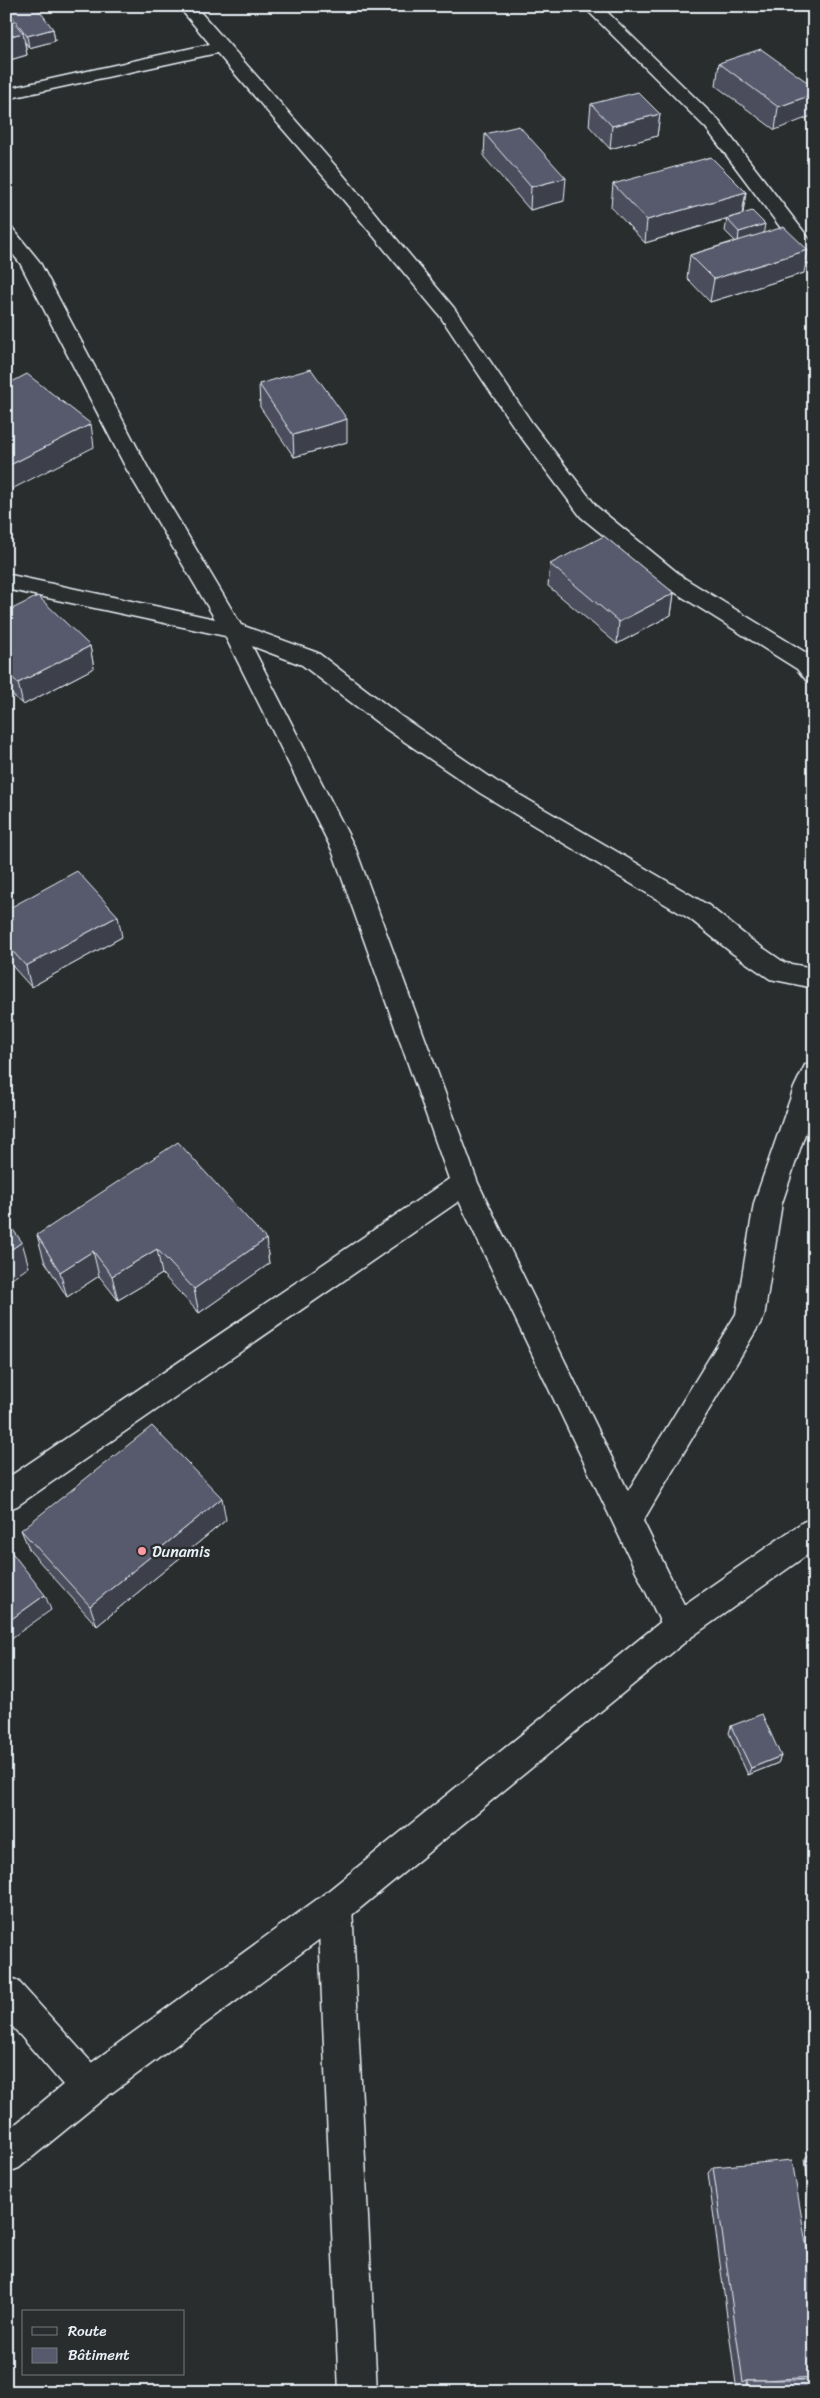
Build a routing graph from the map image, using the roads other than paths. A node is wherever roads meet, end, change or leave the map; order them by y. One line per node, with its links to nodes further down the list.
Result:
1 (186, 6): 3 (street)
2 (591, 6): 6 (street)
3 (221, 47): 4 (street); 9 (street)
4 (6, 94)
5 (6, 234): 8 (street)
6 (814, 259)
7 (6, 581): 8 (street)
8 (232, 630): 10 (street); 12 (street)
9 (814, 674)
10 (814, 978)
11 (814, 1073): 14 (street)
12 (464, 1183): 13 (street); 14 (street)
13 (6, 1496)
14 (628, 1519): 16 (street)
15 (814, 1532): 16 (street)
16 (679, 1627): 17 (street)
17 (335, 1907): 19 (street); 21 (street)
18 (6, 1993): 19 (street)
19 (89, 2087): 20 (street)
20 (6, 2155)
21 (358, 2392)

